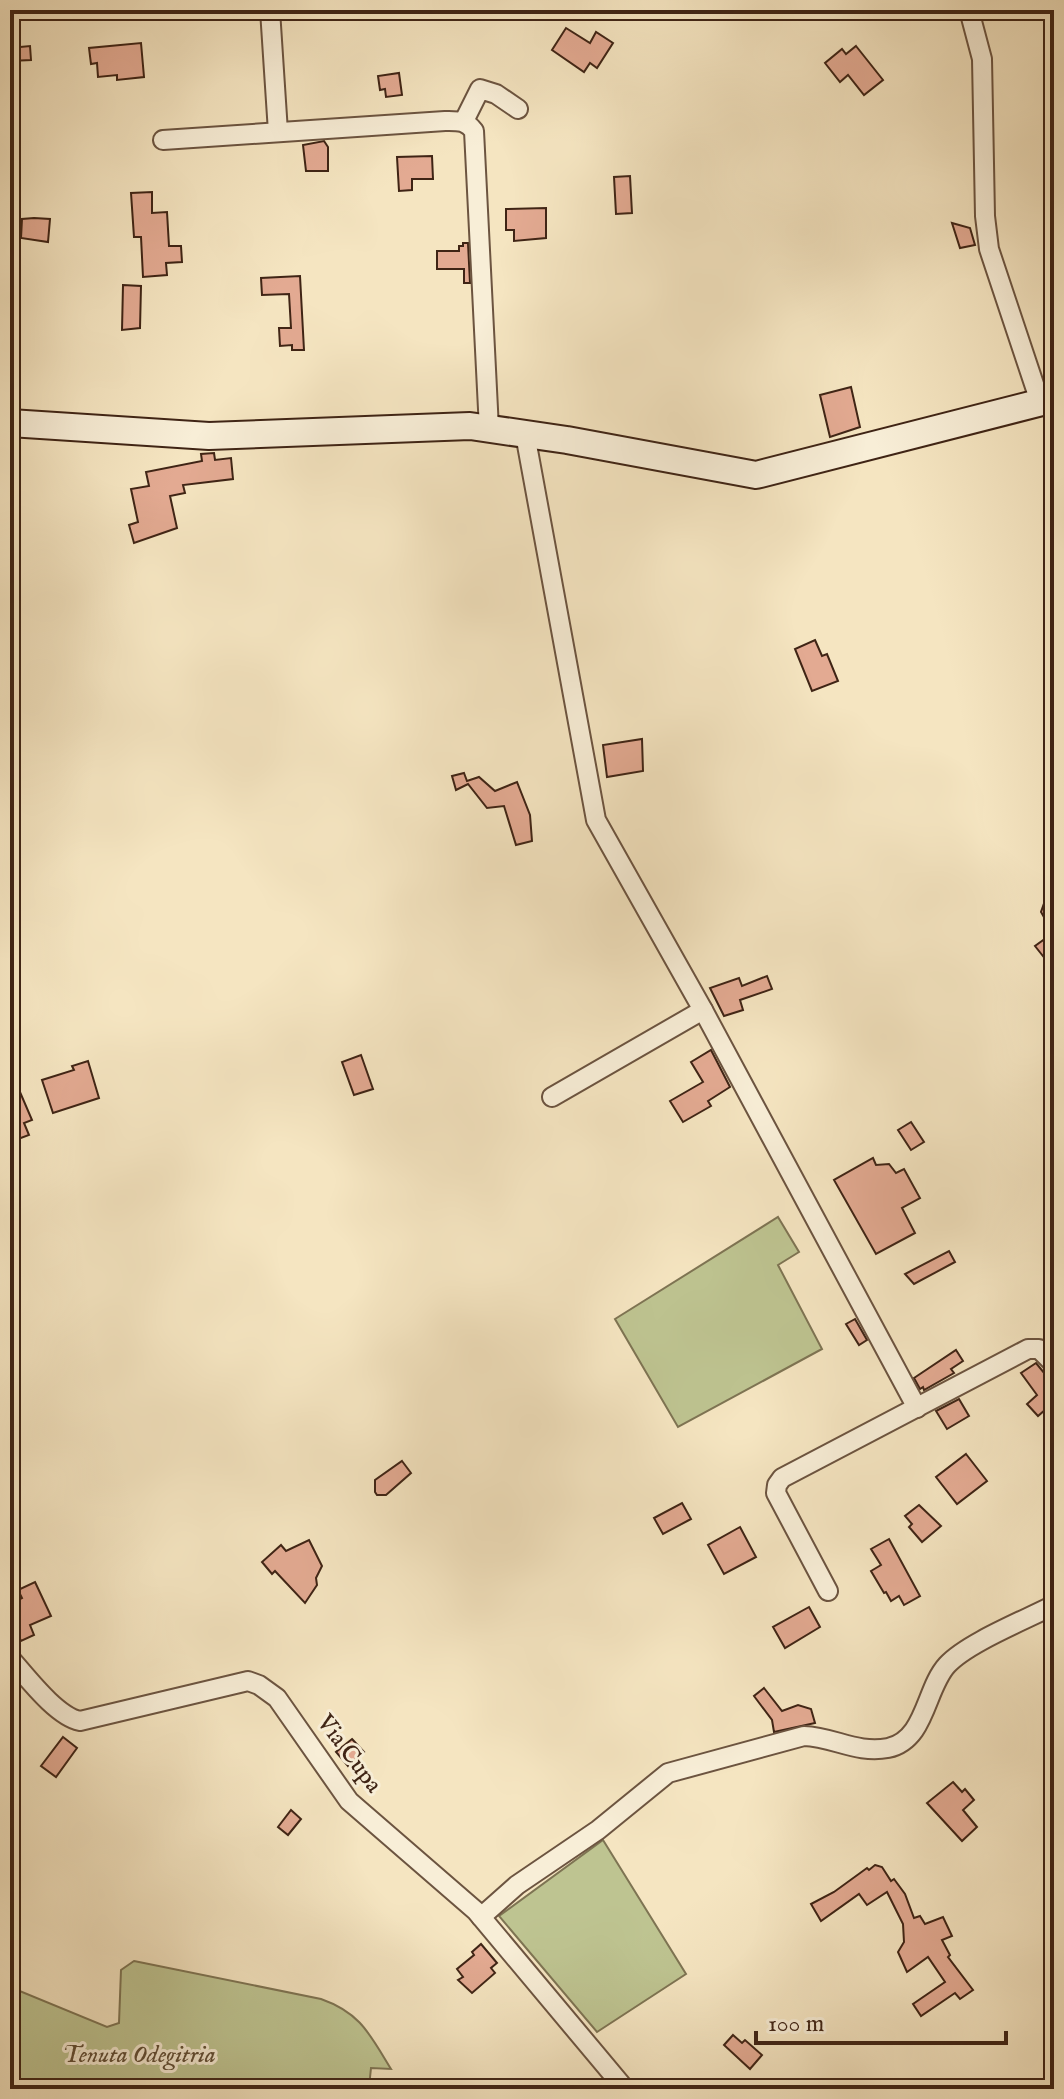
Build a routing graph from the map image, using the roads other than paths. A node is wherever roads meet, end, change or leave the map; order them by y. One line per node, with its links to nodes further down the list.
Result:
1 (270, 10): 5 (street)
2 (969, 10): 7 (street)
3 (518, 109): 4 (street)
4 (464, 121): 5 (street); 9 (street)
5 (278, 132): 6 (street)
6 (163, 140)
7 (1047, 400): 10 (street)
8 (10, 423): 9 (street)
9 (489, 429): 10 (street)
10 (525, 434): 11 (street)
11 (703, 1010): 12 (street); 14 (street)
12 (552, 1097)
13 (1054, 1364): 14 (street)
14 (917, 1408): 15 (street)
15 (828, 1591)
16 (1054, 1605): 18 (street)
17 (10, 1658): 18 (street, Via Cupa)
18 (481, 1917): 19 (street, Via Cupa)
19 (625, 2089)

